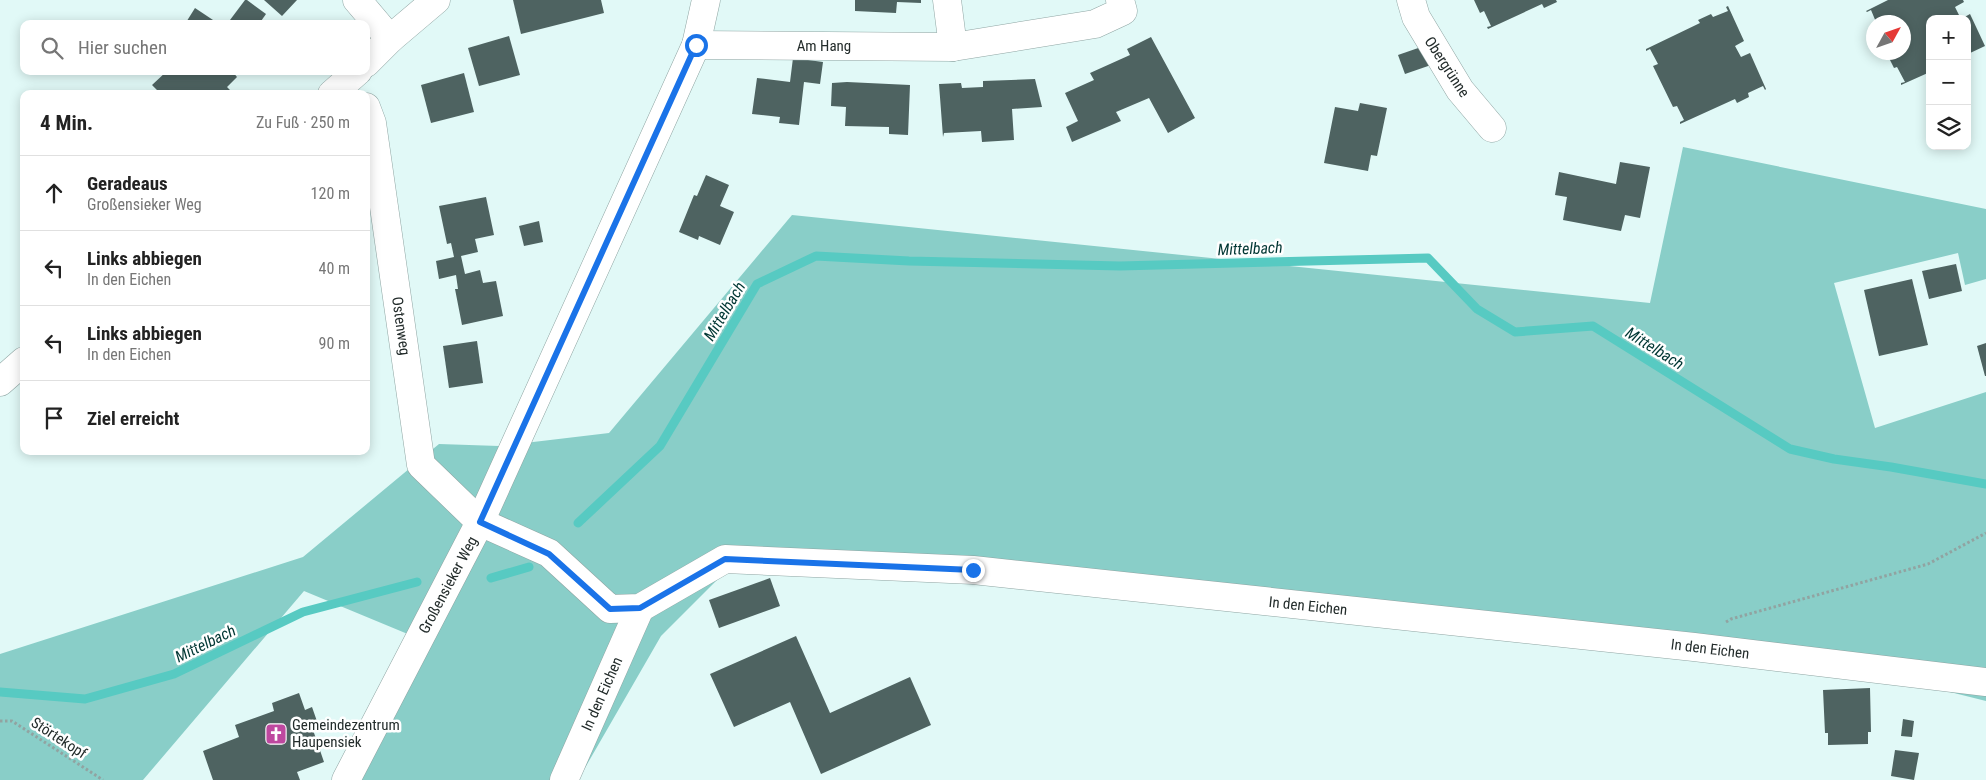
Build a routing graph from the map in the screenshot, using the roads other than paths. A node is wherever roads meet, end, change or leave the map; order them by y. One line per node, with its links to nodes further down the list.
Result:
1 (357, 0): 7 (street)
2 (436, 0): 7 (street)
3 (706, 0): 8 (street, Großensieker Weg)
4 (947, 0): 9 (street)
5 (1120, 0): 9 (street, Am Hang)
6 (1411, 0): 14 (street, Obergrünne)
7 (390, 39): 10 (street)
8 (696, 45): 9 (street, Am Hang); 17 (street, Großensieker Weg)
9 (953, 47)
10 (370, 64)
11 (360, 76): 12 (street)
12 (338, 90)
13 (370, 118): 17 (street, Ostenweg)
14 (1492, 128)
15 (20, 364): 16 (street)
16 (0, 382)
17 (480, 522): 18 (street, In den Eichen); 20 (street, Großensieker Weg)
18 (640, 608): 19 (street, In den Eichen); 21 (street, In den Eichen)
19 (1986, 682)
20 (346, 780)
21 (564, 780)

